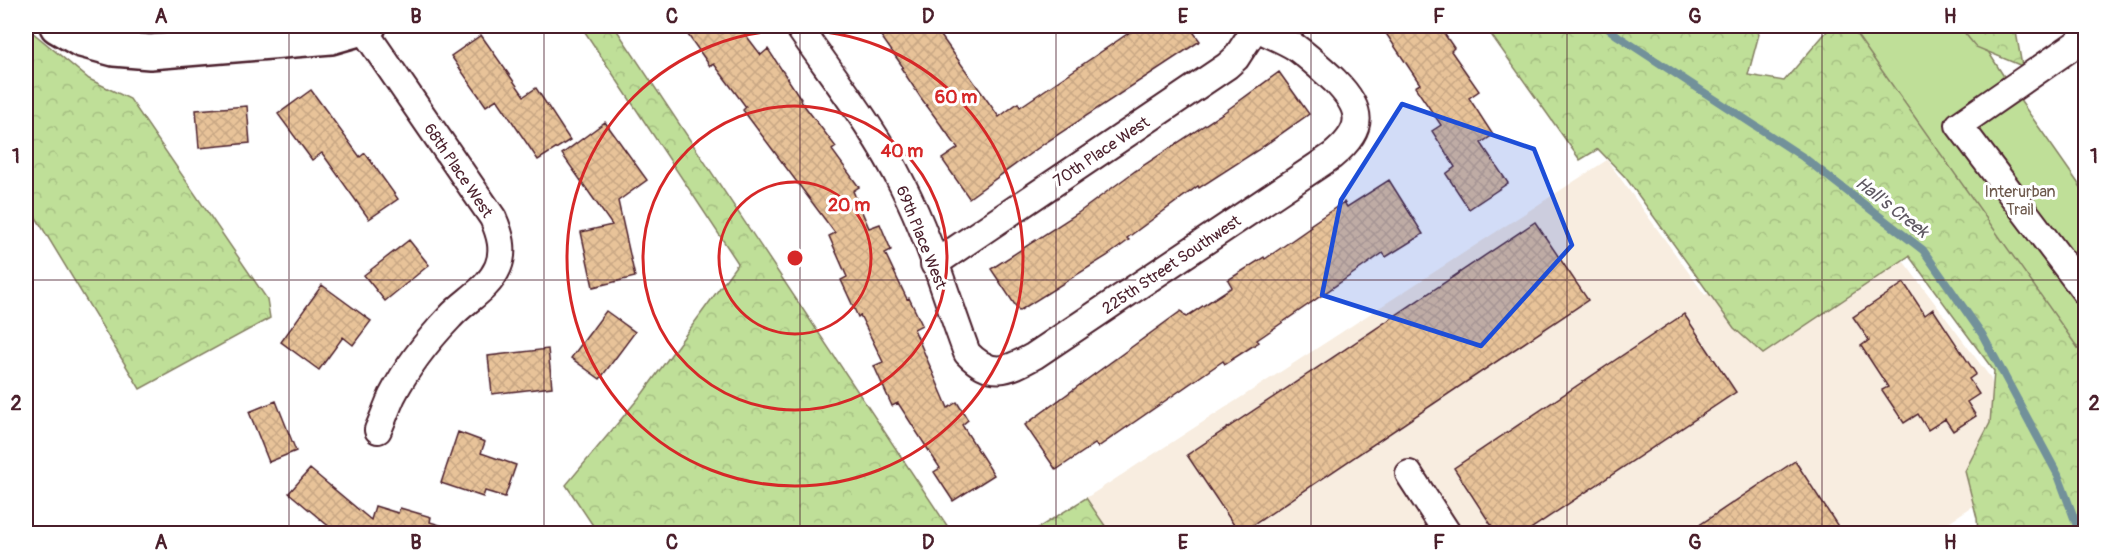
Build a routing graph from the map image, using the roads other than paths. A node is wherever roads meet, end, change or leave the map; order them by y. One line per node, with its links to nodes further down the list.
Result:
1 (798, 26): 7 (street, 69th Place West)
2 (1255, 26): 6 (street, 70th Place West); 7 (street, 70th Place West)
3 (366, 27): 4 (street); 10 (street, 68th Place West)
4 (69, 33)
5 (2085, 37): 8 (street)
6 (1354, 132): 9 (street, 225th Street Southwest)
7 (934, 264): 9 (street, 69th Place West)
8 (2085, 293)
9 (977, 363)
10 (378, 430)
11 (1409, 474): 12 (street)
12 (1448, 534)

